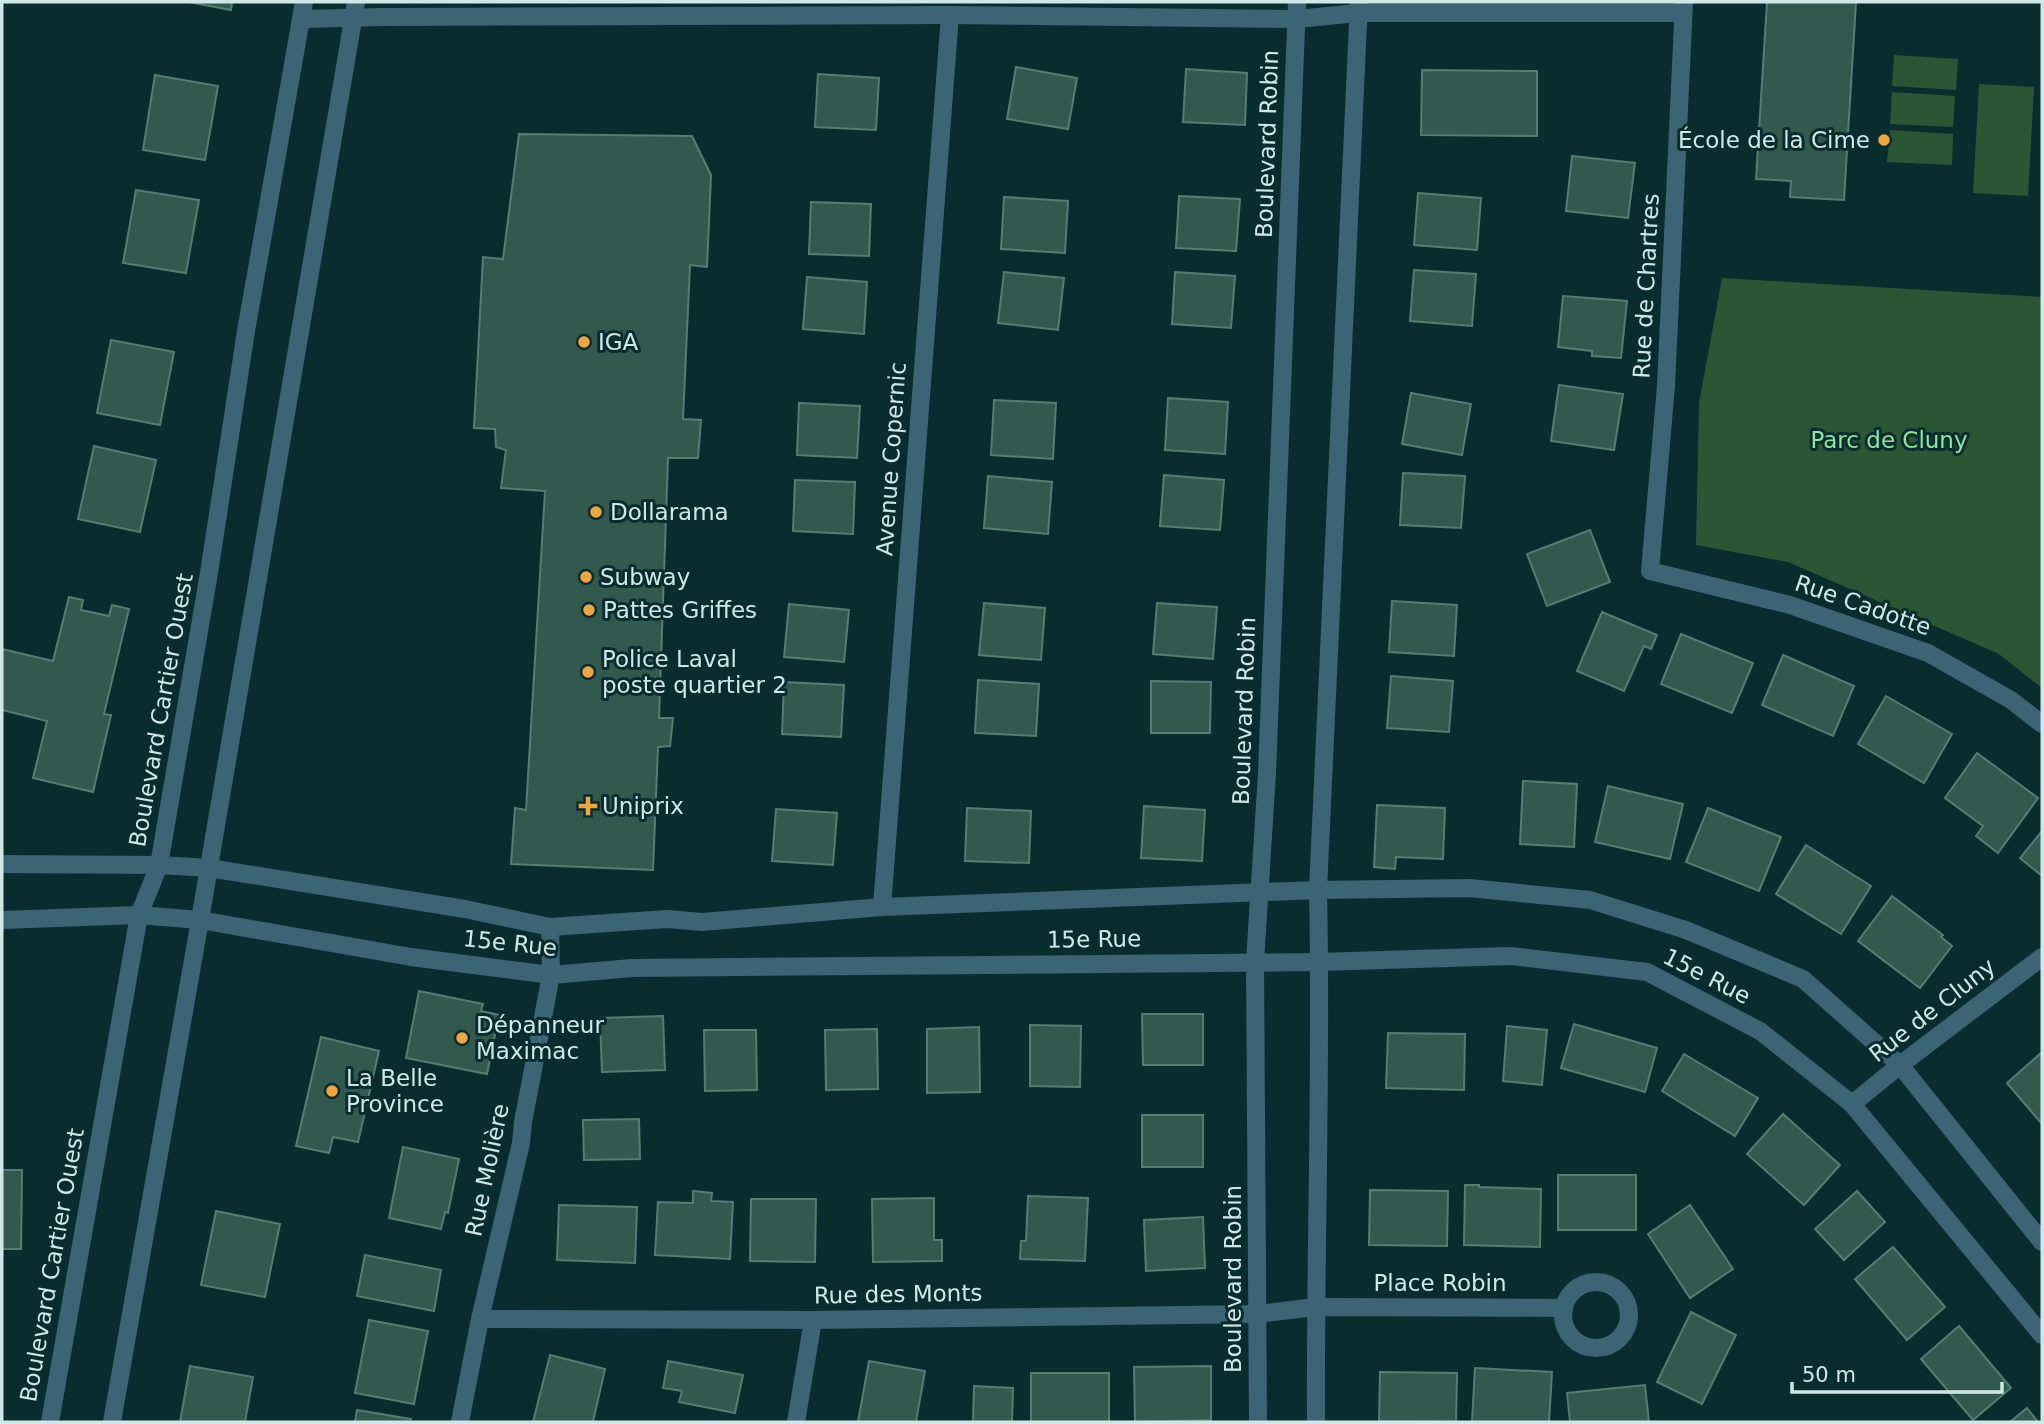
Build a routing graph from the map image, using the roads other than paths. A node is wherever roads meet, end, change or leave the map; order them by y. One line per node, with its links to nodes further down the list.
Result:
1 (1684, 7): 2 (street); 8 (street, Rue de Chartres)
2 (1358, 8): 6 (street); 13 (street)
3 (355, 9): 4 (street); 5 (street); 12 (street)
4 (696, 9): 7 (street)
5 (303, 10): 11 (street, Boulevard Cartier Ouest)
6 (1297, 10): 7 (street); 14 (street, Boulevard Robin)
7 (950, 15): 15 (street, Avenue Copernic)
8 (1650, 571): 9 (street, Rue Cadotte)
9 (2042, 724)
10 (2, 864): 11 (street, 15e Rue)
11 (159, 865): 12 (street, 15e Rue); 16 (street, Boulevard Cartier Ouest)
12 (209, 868): 18 (street); 19 (street, 15e Rue)
13 (1318, 890): 14 (street, 15e Rue); 22 (street); 24 (street, 15e Rue)
14 (1259, 893): 15 (street, 15e Rue); 21 (street, Boulevard Robin)
15 (882, 907): 19 (street, 15e Rue)
16 (138, 915): 17 (street, 15e Rue); 18 (street, 15e Rue); 33 (street, Boulevard Cartier Ouest)
17 (2, 920)
18 (200, 920): 23 (street, 15e Rue); 34 (street)
19 (550, 927): 23 (street, Rue Molière)
20 (2042, 957): 24 (street, Rue de Cluny)
21 (1255, 962): 22 (street, 15e Rue); 23 (street, 15e Rue); 29 (street, Boulevard Robin)
22 (1319, 962): 25 (street, 15e Rue); 27 (street)
23 (551, 975): 30 (street, Rue Molière)
24 (1900, 1065): 25 (street, Rue de Cluny); 26 (street, 15e Rue)
25 (1852, 1104): 32 (street, 15e Rue)
26 (2042, 1242)
27 (1315, 1307): 28 (street, Place Robin); 29 (street, Rue des Monts); 38 (street)
28 (1564, 1308)
29 (1258, 1314): 31 (street, Rue des Monts); 37 (street, Boulevard Robin)
30 (480, 1320): 31 (street, Rue des Monts); 35 (street, Rue Molière)
31 (813, 1320): 36 (street)
32 (2042, 1335)
33 (50, 1422)
34 (112, 1422)
35 (460, 1422)
36 (796, 1422)
37 (1258, 1422)
38 (1316, 1422)

